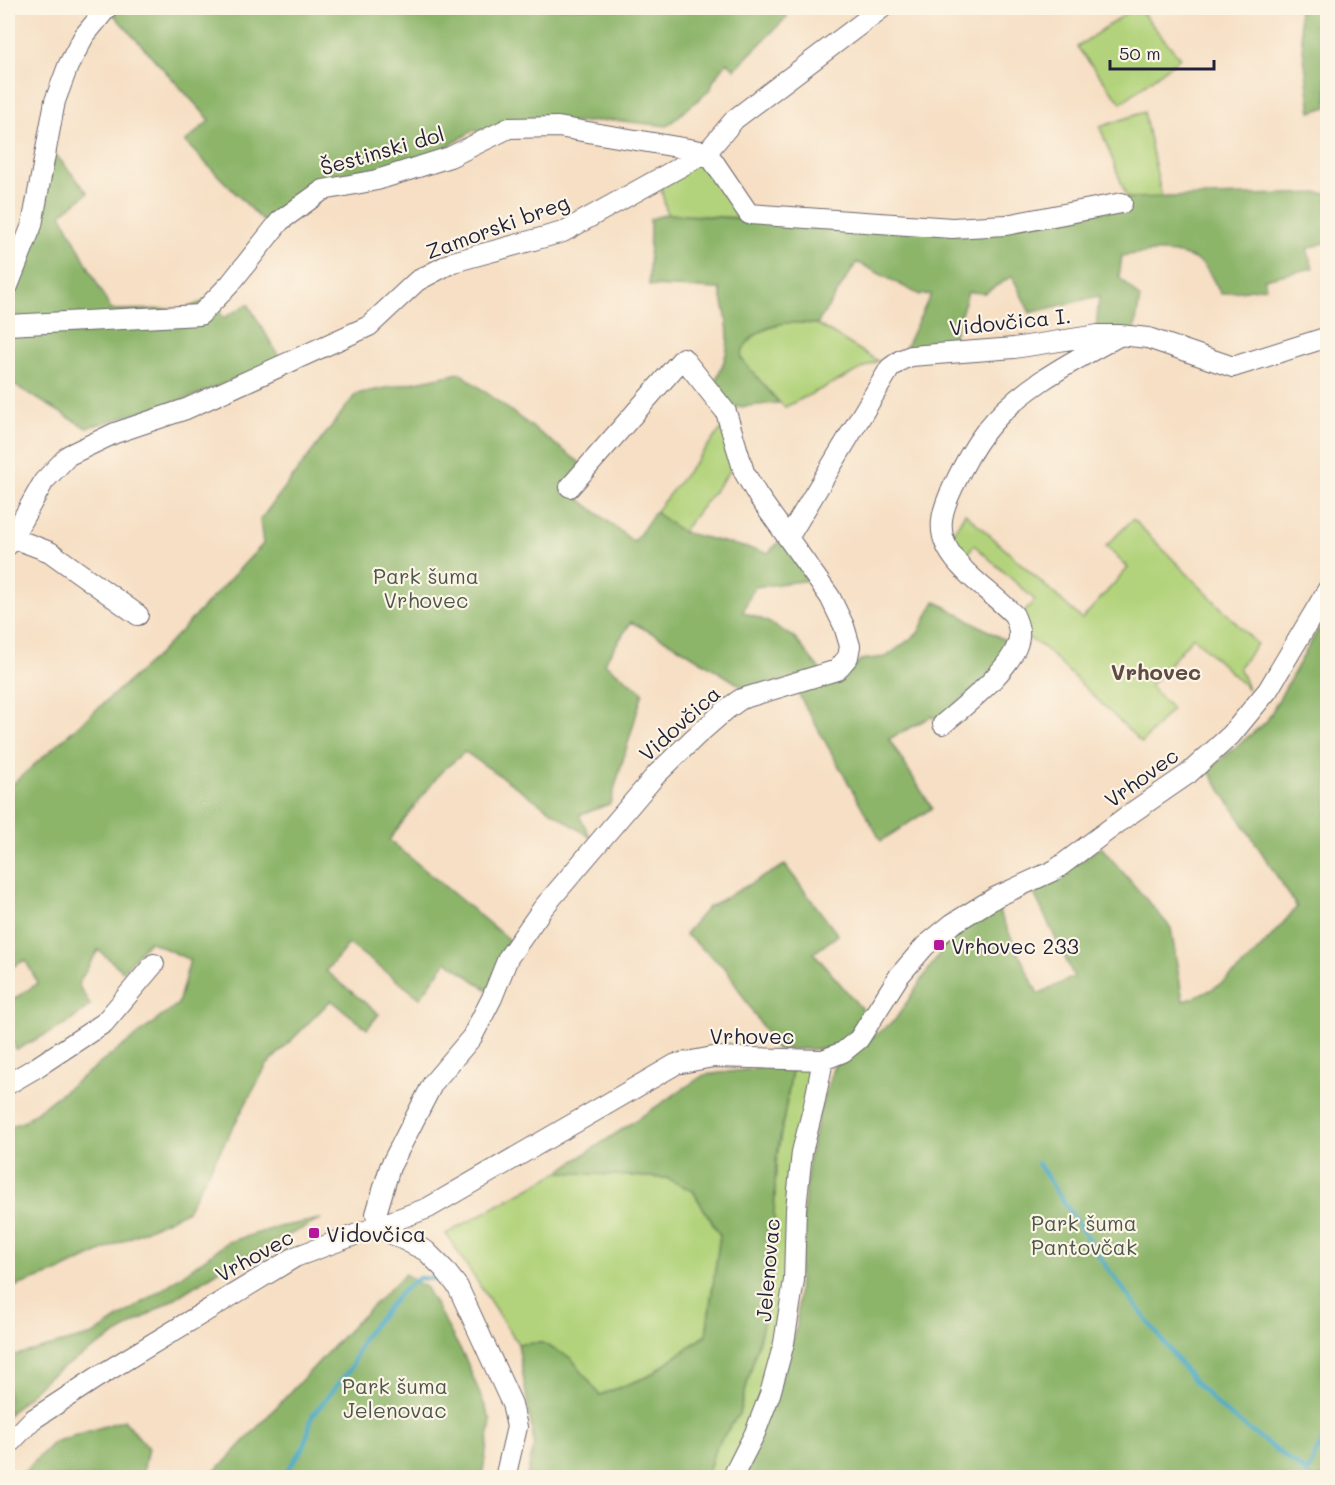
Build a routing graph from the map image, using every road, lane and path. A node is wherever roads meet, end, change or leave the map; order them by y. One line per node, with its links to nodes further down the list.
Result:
1 (107, 8): 5 (street)
2 (882, 8): 3 (street, Zamorski breg)
3 (707, 152): 4 (street); 6 (street, Šestinski dol); 11 (street, Zamorski breg)
4 (1122, 203)
5 (8, 286)
6 (8, 325)
7 (1120, 335): 8 (street, Vidovčica I.); 10 (street, Vidovčica I.); 14 (street)
8 (1328, 337)
9 (570, 487): 10 (street, Vidovčica)
10 (788, 538): 18 (street, Vidovčica)
11 (10, 541): 13 (street)
12 (1328, 589): 16 (street, Vrhovec)
13 (138, 615)
14 (943, 724)
15 (154, 964): 17 (street)
16 (823, 1060): 18 (street, Vrhovec); 21 (street, Jelenovac)
17 (8, 1083)
18 (378, 1227): 19 (street, Vrhovec); 20 (street)
19 (8, 1445)
20 (505, 1478)
21 (732, 1478)

